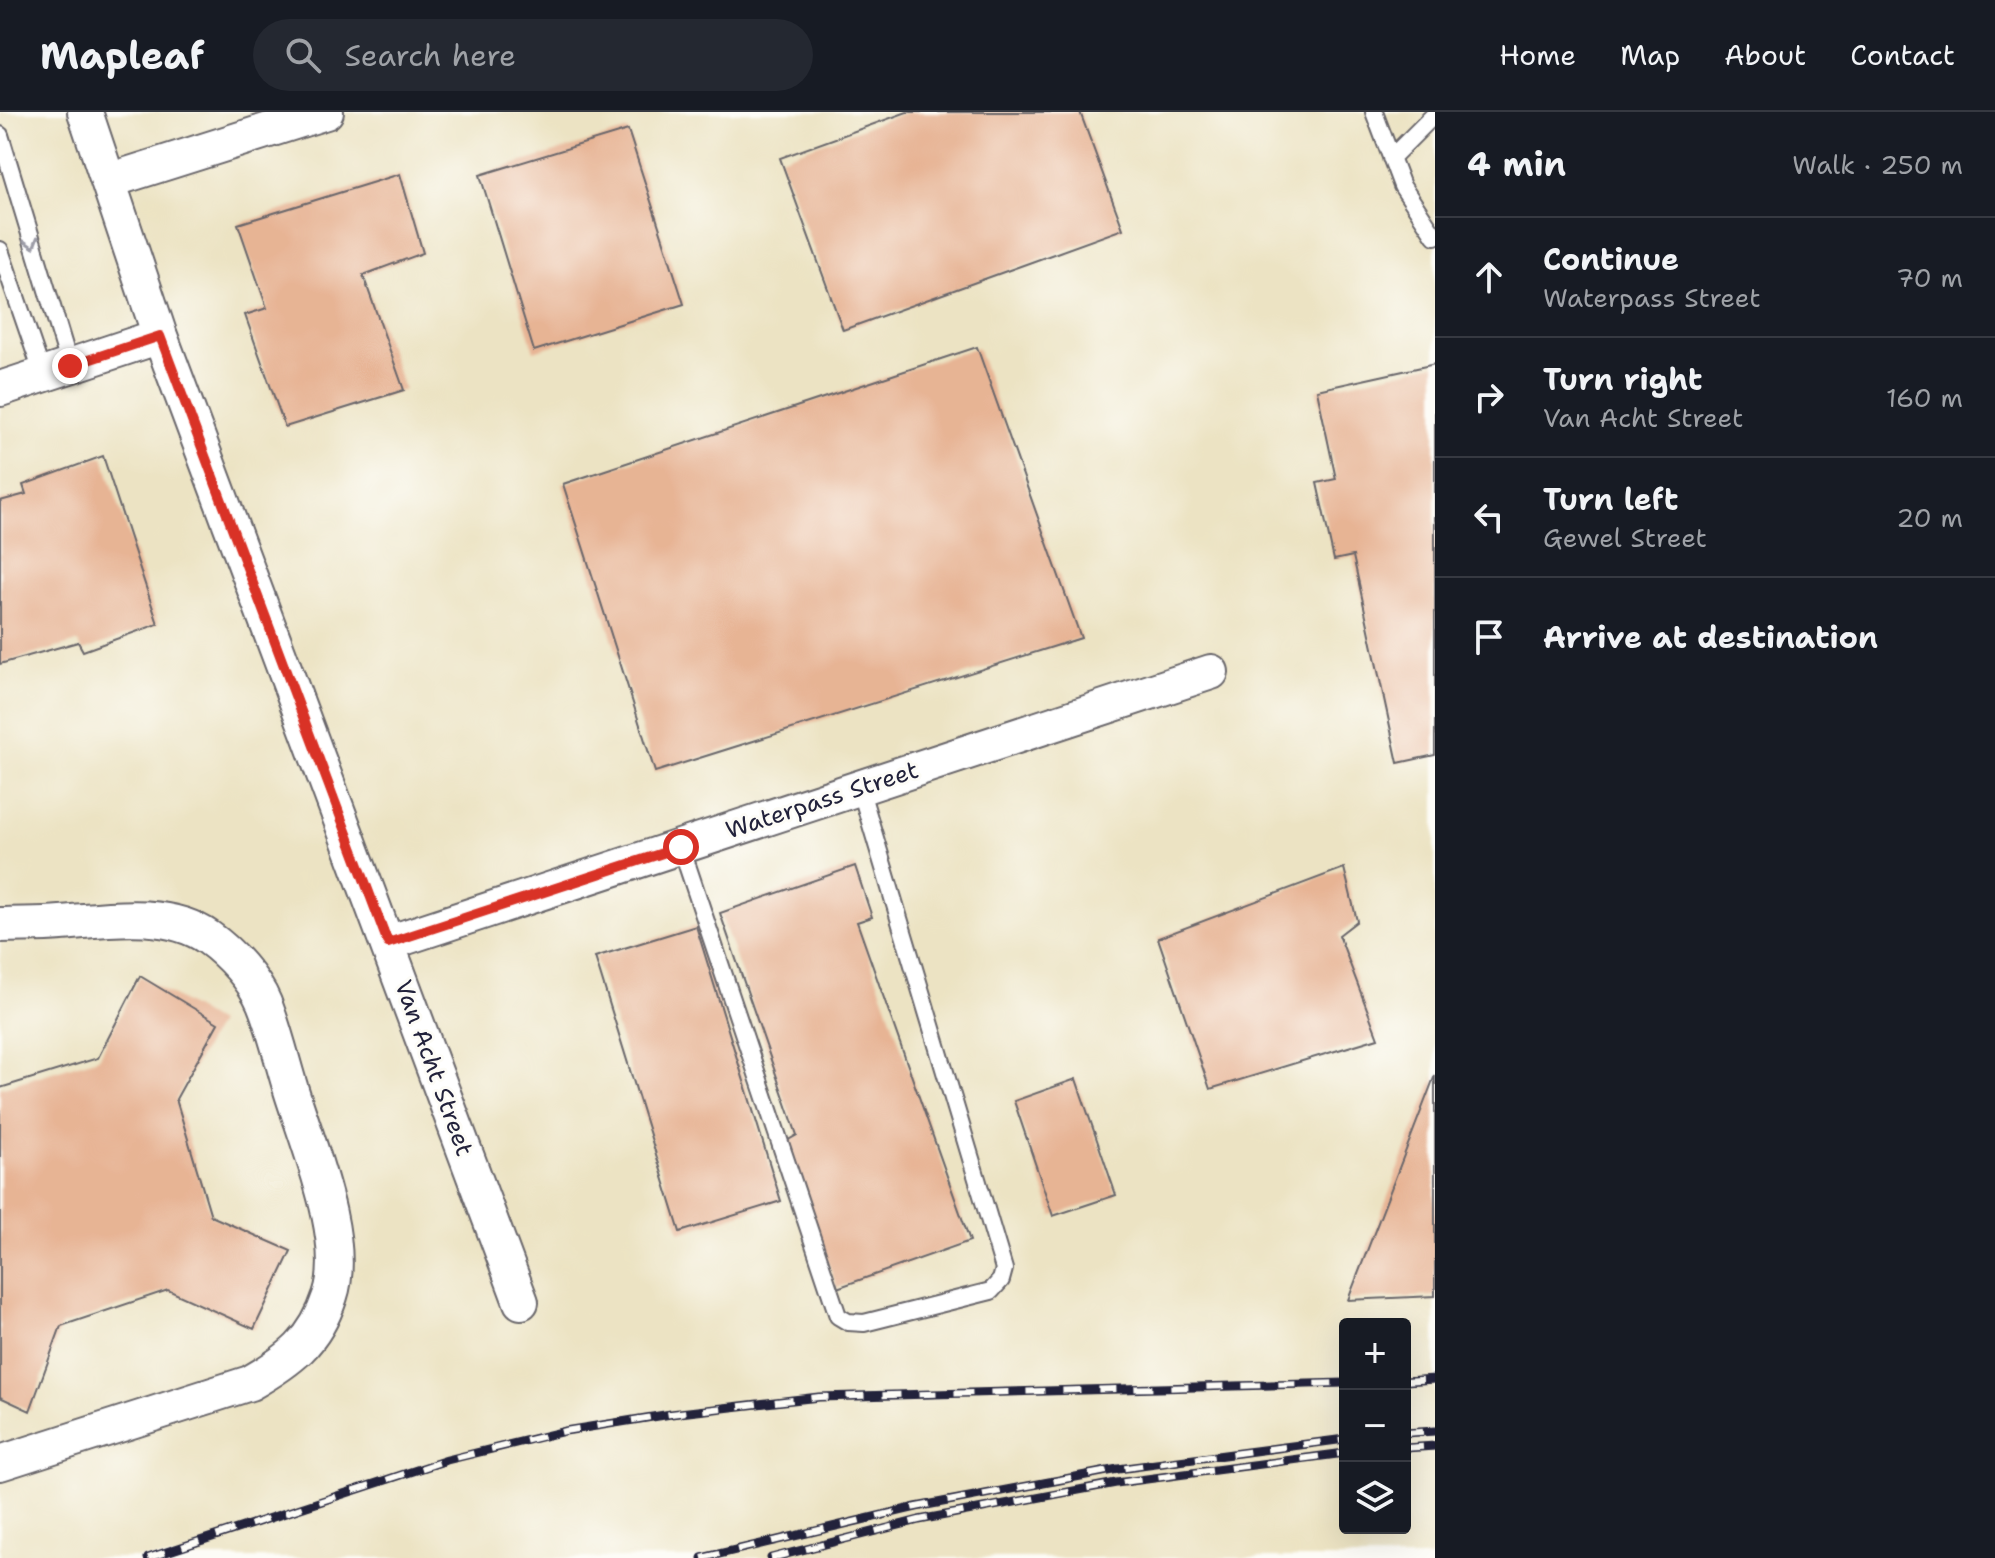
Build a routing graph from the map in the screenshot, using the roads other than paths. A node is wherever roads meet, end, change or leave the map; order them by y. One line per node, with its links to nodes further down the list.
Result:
1 (85, 112): 8 (street, Van Acht Street)
2 (326, 112): 8 (street)
3 (1374, 112): 6 (lane)
4 (1435, 114): 6 (lane)
5 (0, 135): 7 (lane)
6 (1391, 158): 9 (lane)
7 (4, 170): 12 (lane, one-way to 12)
8 (108, 181): 11 (street, Van Acht Street)
9 (1435, 236)
10 (0, 250): 12 (lane)
11 (160, 336): 12 (street); 18 (street, Van Acht Street)
12 (56, 371): 13 (street)
13 (0, 389)
14 (1211, 672): 15 (street, Waterpass Street)
15 (860, 788): 16 (street, Waterpass Street); 16 (lane)
16 (681, 847): 18 (street, Waterpass Street)
17 (0, 925): 20 (street)
18 (388, 943): 19 (street, Van Acht Street)
19 (521, 1302)
20 (0, 1463)

